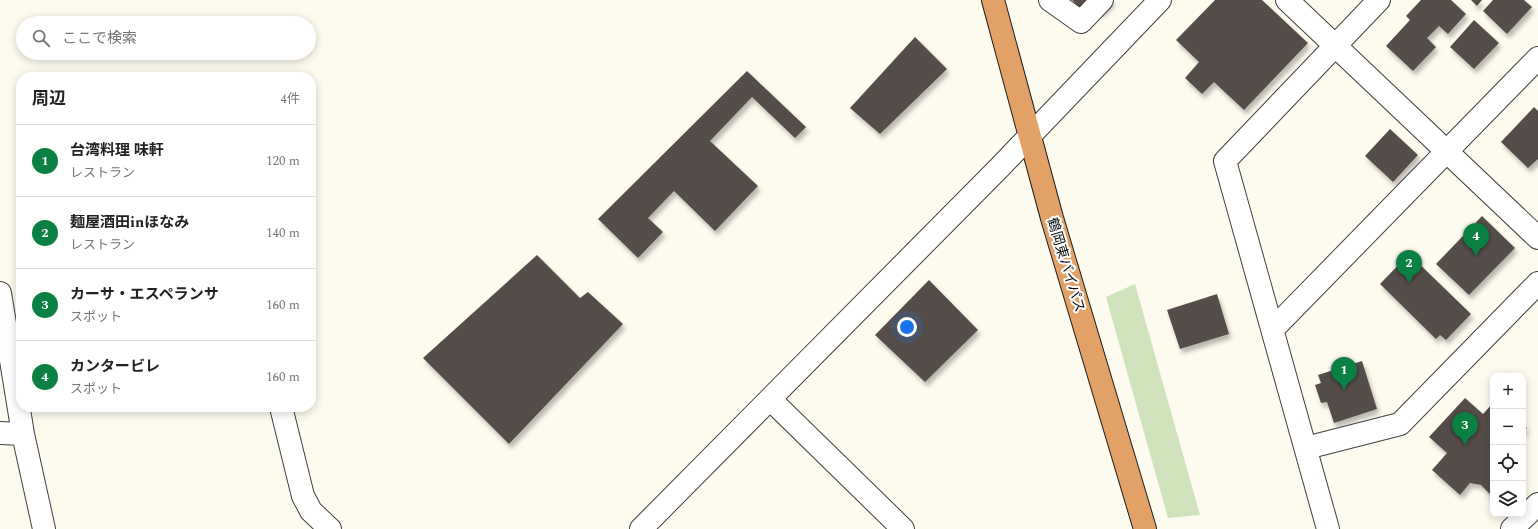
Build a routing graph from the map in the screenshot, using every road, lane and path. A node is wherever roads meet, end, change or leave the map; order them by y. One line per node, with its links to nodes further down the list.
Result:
1 (993, 0): 9 (highway, 鶴岡東バイパス)
2 (1050, 0): 3 (street)
3 (1102, 0)
4 (1160, 0): 9 (street)
5 (1287, 0): 7 (street)
6 (1379, 0): 7 (street)
7 (1334, 46): 10 (street); 14 (street)
8 (1538, 58): 10 (street)
9 (1030, 137): 16 (street); 27 (highway, 鶴岡東バイパス)
10 (1447, 151): 11 (street); 14 (street)
11 (1538, 238)
12 (1538, 283): 21 (street)
13 (0, 294): 15 (street)
14 (1273, 329): 21 (street)
15 (16, 391)
16 (770, 399): 25 (street); 26 (street)
17 (19, 412): 20 (street)
18 (282, 412): 24 (street)
19 (0, 433): 20 (street)
20 (23, 434): 23 (street)
21 (1306, 448): 28 (street)
22 (1538, 504): 29 (street)
23 (44, 529)
24 (330, 529)
25 (641, 529)
26 (903, 529)
27 (1145, 529)
28 (1328, 529)
29 (1512, 529)

